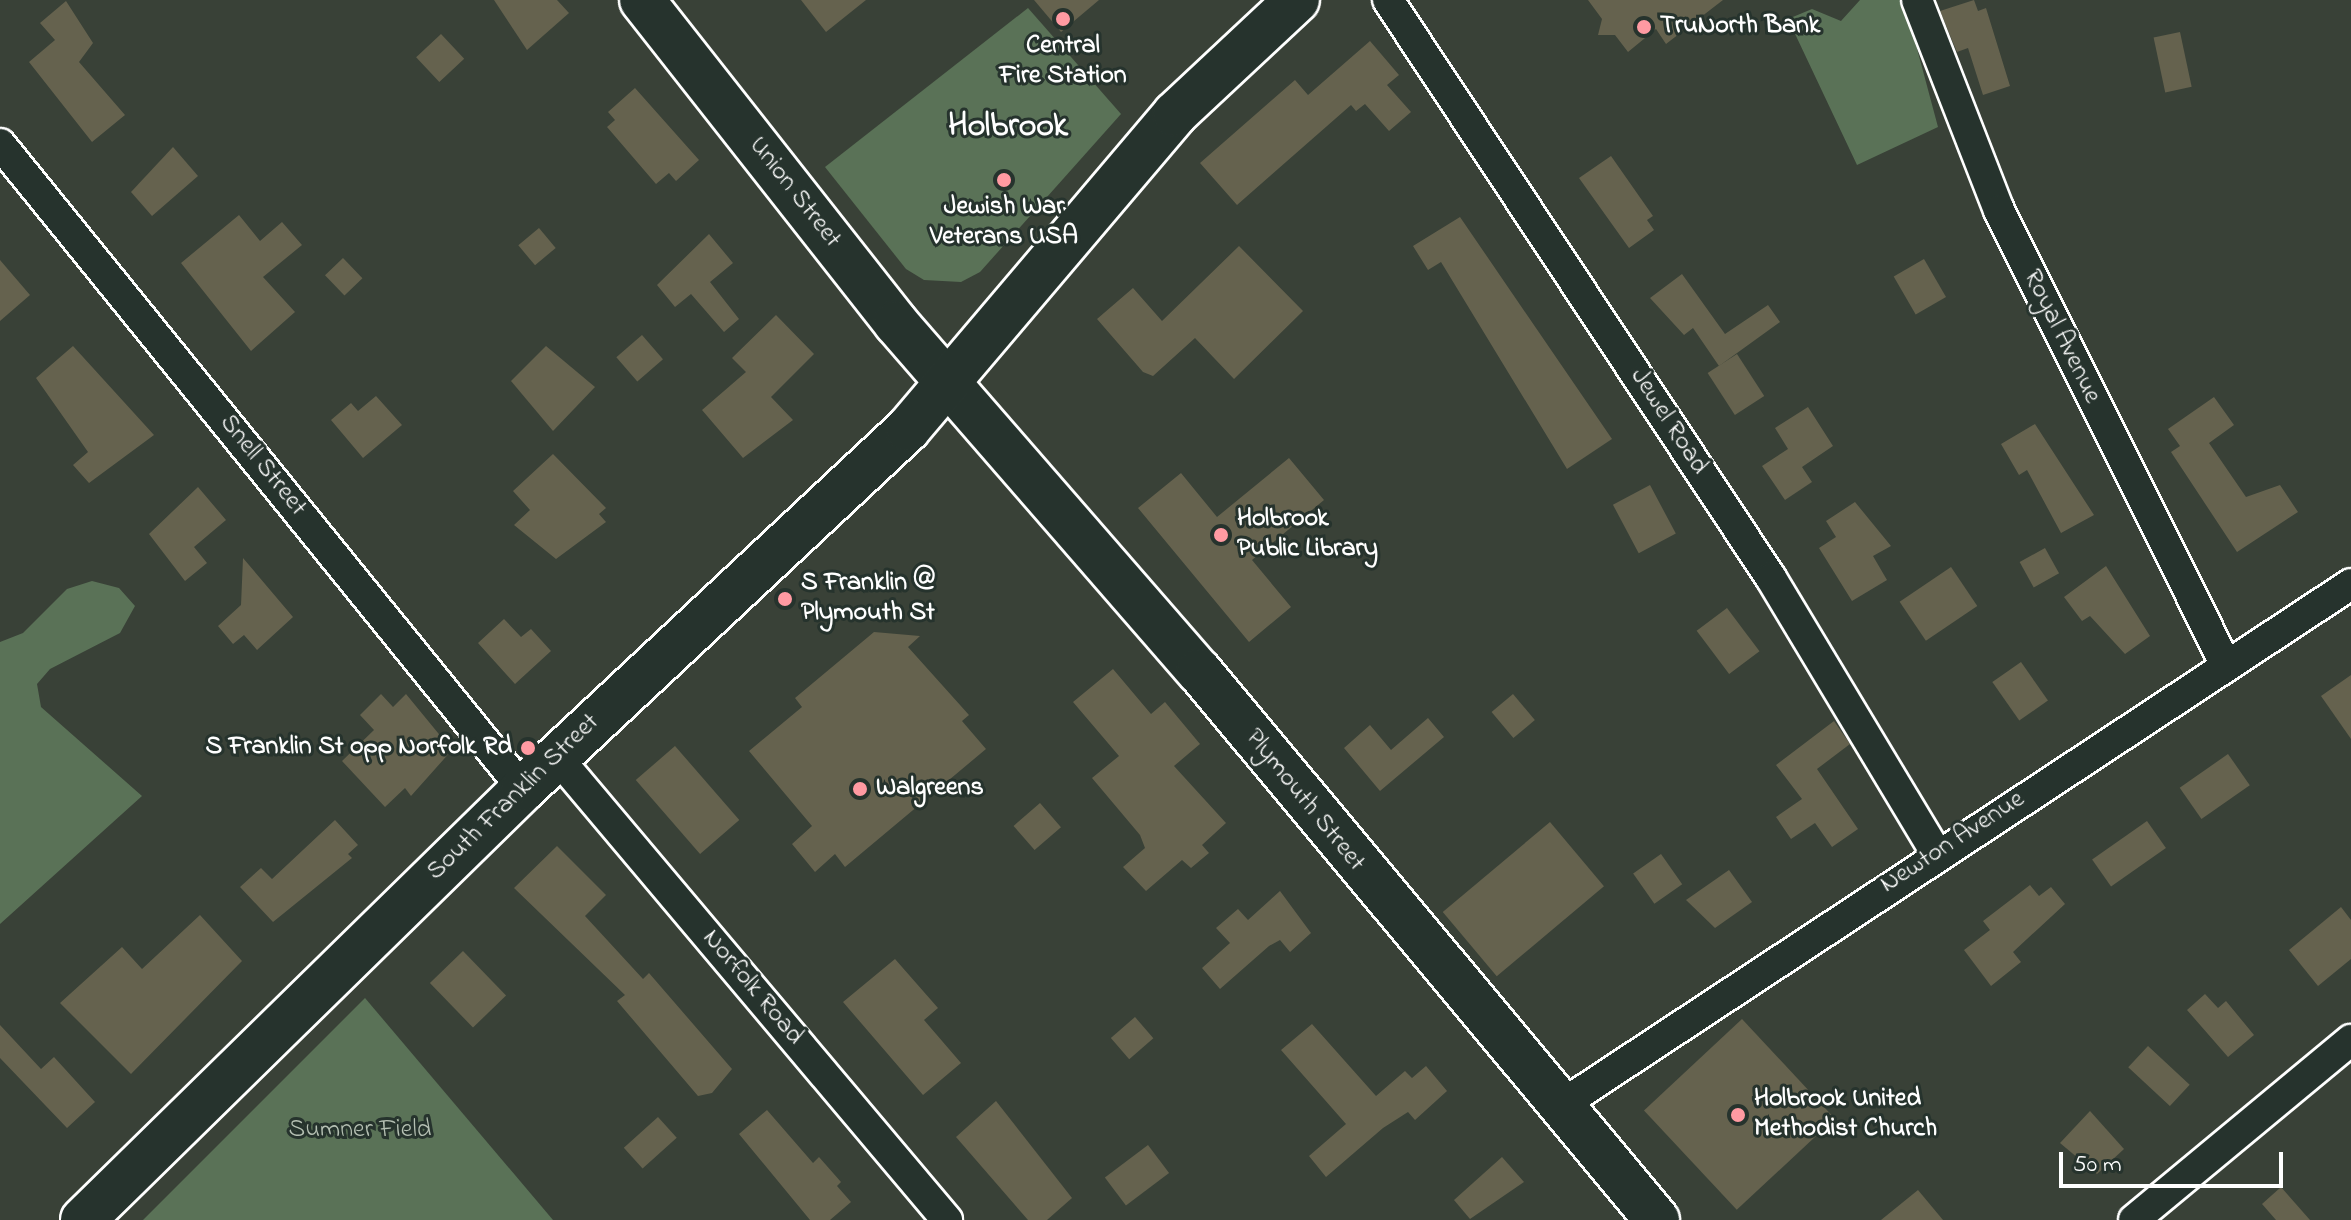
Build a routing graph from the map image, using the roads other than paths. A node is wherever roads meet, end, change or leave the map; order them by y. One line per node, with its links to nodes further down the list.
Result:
1 (642, 0): 6 (main road, Union Street)
2 (1297, 0): 6 (main road, South Franklin Street)
3 (1388, 0): 11 (street, Jewel Road)
4 (1917, 0): 8 (street, Royal Avenue)
5 (0, 144): 10 (street, Snell Street)
6 (950, 383): 9 (main road, South Franklin Street); 13 (main road, Plymouth Street)
7 (2351, 584): 8 (street, Newton Avenue)
8 (2226, 665): 11 (street, Newton Avenue)
9 (556, 756): 10 (main road, South Franklin Street); 15 (street, Norfolk Road)
10 (523, 789): 14 (main road, South Franklin Street)
11 (1936, 853): 13 (street, Newton Avenue)
12 (2351, 1040): 17 (street)
13 (1557, 1108): 16 (main road, Plymouth Street)
14 (83, 1220)
15 (947, 1220)
16 (1657, 1220)
17 (2134, 1220)

